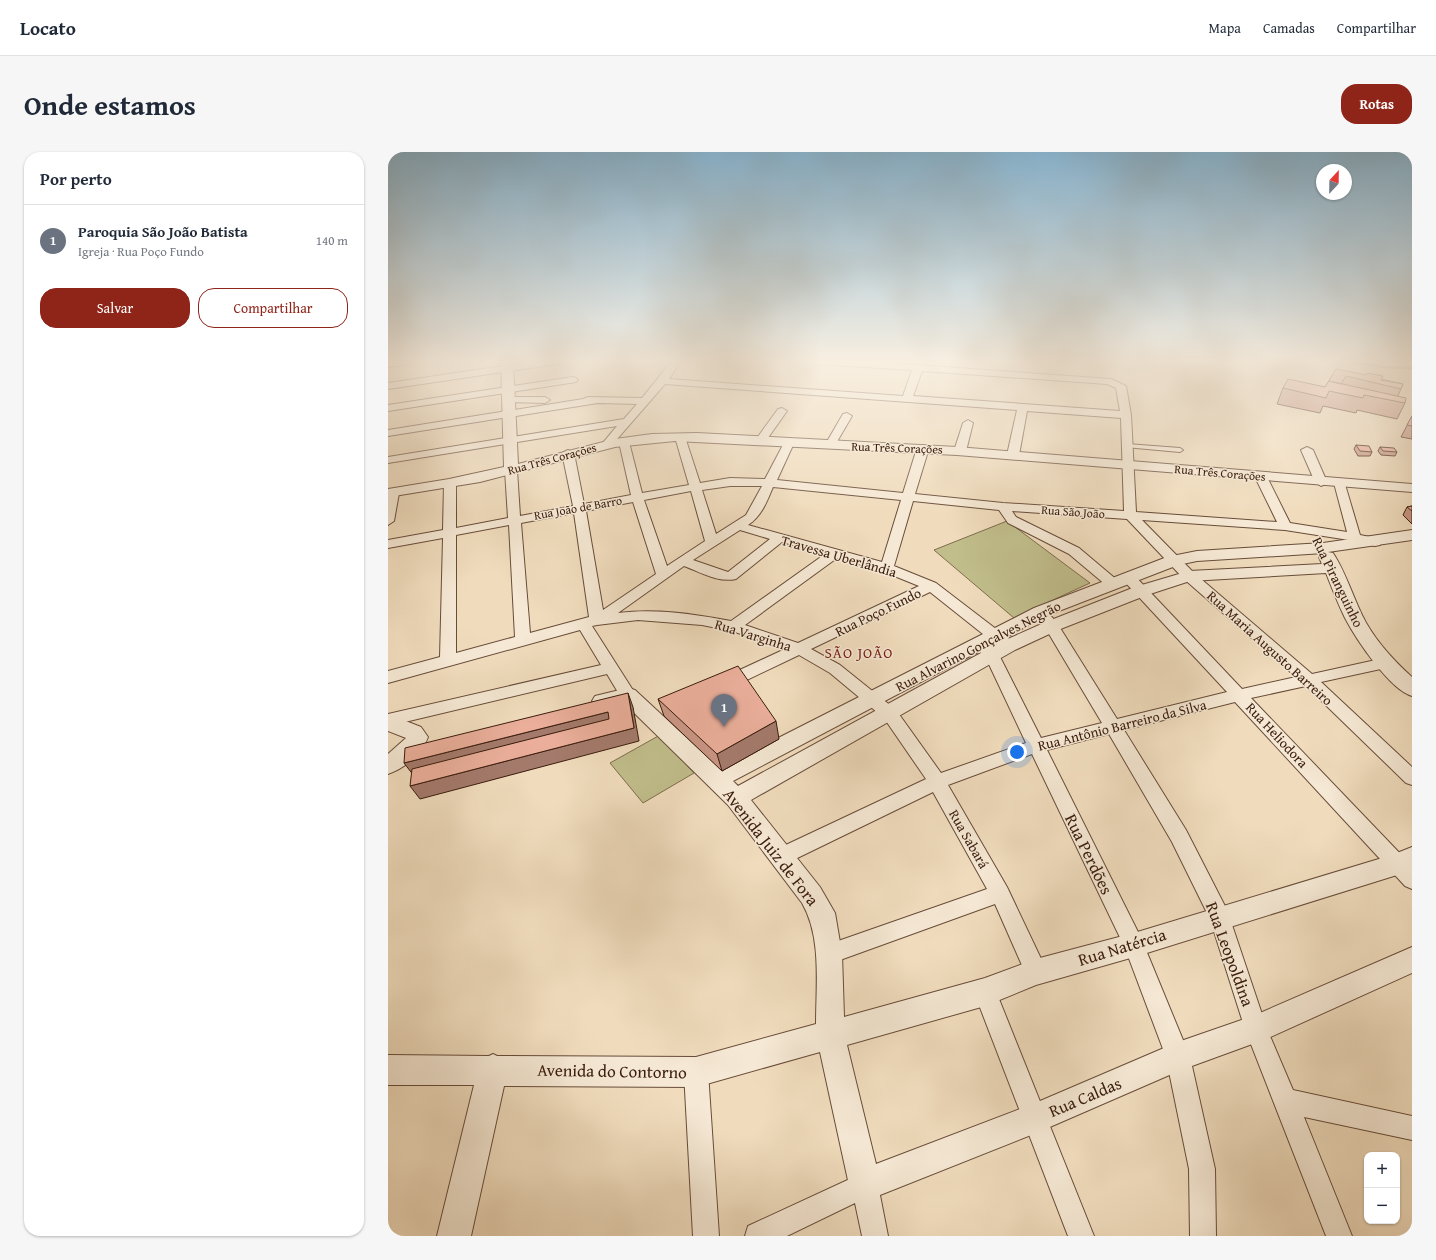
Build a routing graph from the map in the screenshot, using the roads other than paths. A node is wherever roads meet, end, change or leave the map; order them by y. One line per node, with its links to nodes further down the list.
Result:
1 (782, 411): 15 (street)
2 (523, 412): 7 (street)
3 (636, 412): 10 (street)
4 (1021, 412): 26 (street)
5 (1060, 412): 9 (street)
6 (1125, 412): 9 (street)
7 (507, 414): 12 (street); 14 (street)
8 (847, 416): 19 (street)
9 (1126, 416): 20 (street)
10 (628, 421): 14 (street); 18 (street)
11 (968, 423): 24 (street)
12 (388, 433)
13 (680, 437): 15 (street, Rua Três Corações); 16 (street, Rua Três Corações); 35 (street)
14 (509, 440): 27 (street); 29 (street)
15 (761, 440): 17 (street, Rua Três Corações)
16 (624, 442): 18 (street, Rua Três Corações); 38 (street)
17 (789, 443): 19 (street, Rua Três Corações); 33 (street)
18 (607, 444): 25 (street, Rua Três Corações)
19 (830, 445): 21 (street, Rua Três Corações)
20 (1127, 446): 22 (lane); 28 (street)
21 (923, 448): 24 (street, Rua Três Corações); 39 (street)
22 (1180, 450)
23 (1307, 450): 31 (street)
24 (960, 451): 26 (street, Rua Três Corações)
25 (568, 453): 29 (street, Rua Três Corações); 41 (street)
26 (1013, 455): 28 (street, Rua Três Corações)
27 (388, 460)
28 (1128, 464): 30 (street, Rua Três Corações); 42 (street)
29 (510, 470): 32 (street, Rua Três Corações); 43 (street)
30 (1261, 477): 31 (street, Rua Três Corações); 46 (street)
31 (1321, 482): 34 (street, Rua Três Corações)
32 (450, 483): 37 (street, Rua Três Corações); 48 (street)
33 (770, 483): 35 (street, Rua João de Barro); 39 (street, Rua São João); 45 (street)
34 (1340, 484): 36 (street, Rua Três Corações); 51 (street)
35 (695, 486): 38 (street, Rua João de Barro); 52 (street)
36 (1412, 488)
37 (391, 493): 44 (street)
38 (637, 497): 41 (street, Rua João de Barro); 60 (street)
39 (907, 498): 40 (street, Rua São João); 58 (street)
40 (1003, 507): 42 (street, Rua São João); 62 (street, Rua Heliodora)
41 (579, 508): 43 (street, Rua João de Barro); 66 (street)
42 (1130, 516): 46 (street, Rua São João); 57 (street, Rua Maria Augusto Barreiro)
43 (514, 520): 48 (street, Rua João de Barro); 68 (street)
44 (388, 521)
45 (739, 526): 50 (street, Travessa Uberlândia); 52 (street)
46 (1285, 526): 47 (street, Rua São João)
47 (1311, 529): 51 (street, Rua São João); 54 (street, Rua Piranguinho)
48 (448, 533): 53 (street, Rua João de Barro); 71 (street)
49 (1412, 535): 51 (street, Rua Alvarino Gonçalves Negrão)
50 (779, 538): 55 (street, Travessa Uberlândia); 56 (street)
51 (1355, 540): 54 (street, Rua Alvarino Gonçalves Negrão)
52 (712, 542): 56 (street)
53 (388, 544)
54 (1323, 548): 57 (street, Rua Alvarino Gonçalves Negrão); 59 (street, Rua Piranguinho)
55 (834, 554): 58 (street, Travessa Uberlândia); 67 (street)
56 (682, 561): 60 (street)
57 (1173, 561): 61 (street, Rua Maria Augusto Barreiro); 62 (street, Rua Alvarino Gonçalves Negrão)
58 (887, 568): 63 (street, Travessa Uberlândia)
59 (1333, 568): 61 (street, Rua Alvarino Gonçalves Negrão); 72 (street, Rua Piranguinho)
60 (662, 575): 66 (street)
61 (1189, 576): 64 (street, Rua Alvarino Gonçalves Negrão); 75 (street, Rua Maria Augusto Barreiro)
62 (1120, 580): 64 (street, Rua Heliodora); 65 (street, Rua Alvarino Gonçalves Negrão)
63 (931, 586): 69 (street, Travessa Uberlândia); 70 (street, Rua Poço Fundo)
64 (1141, 591): 65 (street, Rua Alvarino Gonçalves Negrão); 78 (street, Rua Heliodora)
65 (1046, 619): 69 (street, Rua Alvarino Gonçalves Negrão); 84 (street, Rua Leopoldina)
66 (591, 622): 67 (street, Rua Varginha); 68 (street, Rua Varginha); 73 (street, Avenida Juiz de Fora)
67 (733, 626): 70 (street, Rua Varginha)
68 (523, 640): 71 (street, Rua Varginha)
69 (994, 645): 80 (street, Rua Alvarino Gonçalves Negrão); 82 (street, Rua Alvarino Gonçalves Negrão); 86 (street, Rua Perdões)
70 (800, 649): 77 (street, Rua Poço Fundo); 80 (street, Rua Varginha)
71 (448, 660): 74 (street, Rua Varginha)
72 (1385, 663): 75 (street, Rua Antônio Barreiro da Silva); 76 (street, Rua Piranguinho)
73 (611, 668): 79 (street, Avenida Juiz de Fora); 83 (street)
74 (388, 677)
75 (1308, 679): 78 (street, Rua Antônio Barreiro da Silva); 89 (street, Rua Maria Augusto Barreiro)
76 (1412, 689)
77 (708, 691)
78 (1239, 694): 84 (street, Rua Antônio Barreiro da Silva); 94 (street, Rua Heliodora)
79 (628, 695): 81 (street); 90 (street, Avenida Juiz de Fora)
80 (873, 699): 82 (street, Rua Varginha); 90 (street, Rua Alvarino Gonçalves Negrão)
81 (582, 706)
82 (890, 714): 91 (street, Rua Sabará); 92 (street, Rua Alvarino Gonçalves Negrão)
83 (388, 721): 87 (street)
84 (1114, 727): 86 (street, Rua Antônio Barreiro da Silva); 96 (street, Rua Leopoldina)
85 (439, 740): 87 (street)
86 (1036, 746): 91 (street, Rua Antônio Barreiro da Silva); 97 (street, Rua Perdões)
87 (410, 748): 88 (street)
88 (388, 765)
89 (1412, 778)
90 (717, 779): 92 (street, Avenida Juiz de Fora)
91 (937, 782): 93 (street, Rua Antônio Barreiro da Silva); 95 (street, Rua Sabará)
92 (736, 798): 93 (street, Avenida Juiz de Fora)
93 (780, 857): 98 (street, Avenida Juiz de Fora)
94 (1407, 867): 96 (street, Rua Natércia)
95 (1000, 893): 98 (street); 100 (street, Rua Sabará)
96 (1220, 917): 97 (street, Rua Natércia); 102 (street, Rua Leopoldina)
97 (1134, 945): 100 (street, Rua Natércia); 104 (street, Rua Perdões)
98 (829, 954): 103 (street, Avenida Juiz de Fora)
99 (1412, 960): 102 (street, Rua Caldas)
100 (1036, 972): 101 (street, Rua Natércia)
101 (985, 992): 103 (street, Rua Natércia); 109 (street)
102 (1256, 1028): 104 (street, Rua Caldas); 108 (street, Rua Leopoldina)
103 (830, 1034): 107 (street, Avenida do Contorno); 111 (street, Avenida Juiz de Fora)
104 (1178, 1057): 109 (street, Rua Caldas); 117 (street, Rua Perdões)
105 (493, 1069): 106 (street, Avenida do Contorno); 107 (street, Avenida do Contorno); 112 (street)
106 (388, 1070)
107 (696, 1072): 113 (street)
108 (1286, 1102): 110 (street); 118 (street, Rua Leopoldina)
109 (1036, 1118): 111 (street, Rua Caldas); 116 (street)
110 (1412, 1128)
111 (865, 1185): 114 (street, Rua Caldas); 115 (street, Avenida Juiz de Fora)
112 (454, 1236)
113 (706, 1236)
114 (758, 1236)
115 (874, 1236)
116 (1081, 1236)
117 (1203, 1236)
118 (1339, 1236)

